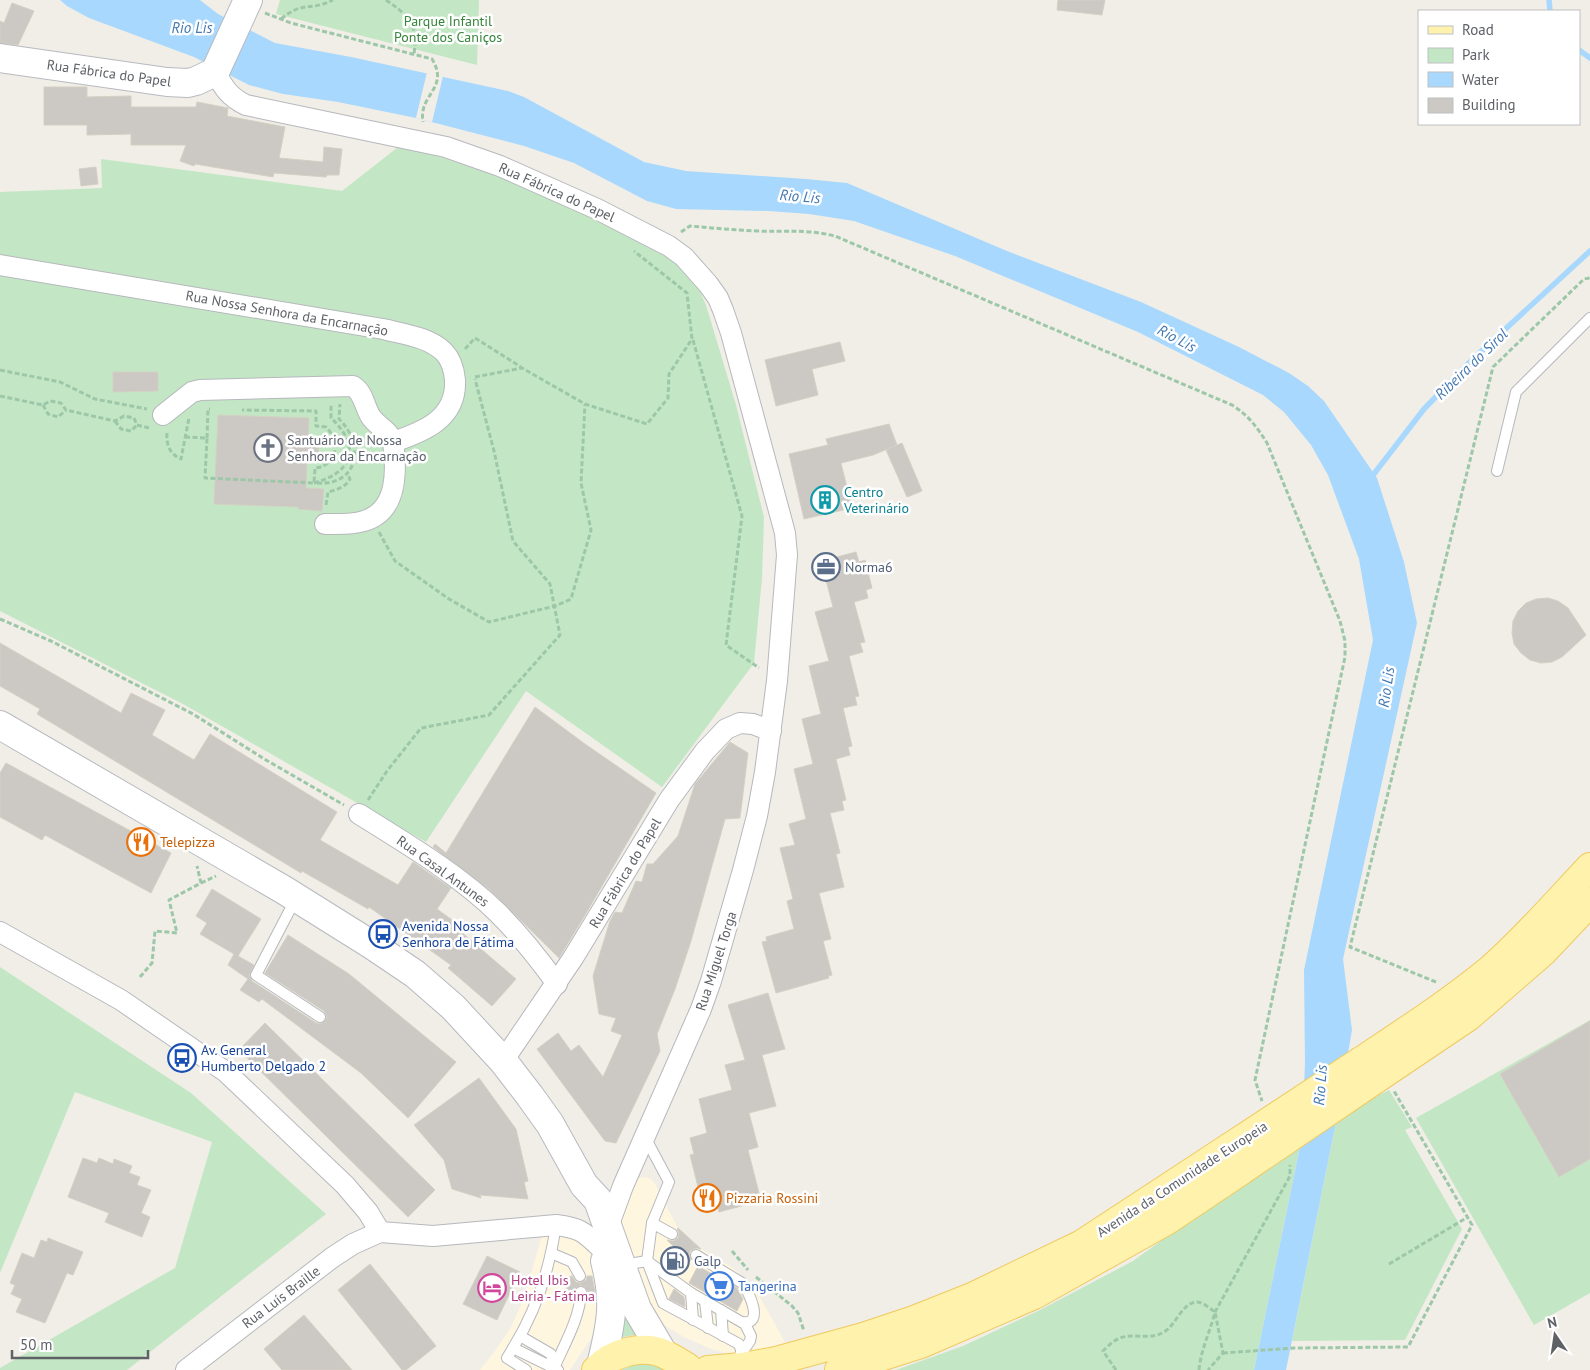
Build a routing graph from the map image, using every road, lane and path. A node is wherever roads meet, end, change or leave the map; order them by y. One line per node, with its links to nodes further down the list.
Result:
1 (333, 0): 4 (path)
2 (386, 0): 5 (path)
3 (252, 8): 4 (path); 7 (main road)
4 (282, 19): 5 (path)
5 (414, 54): 8 (path)
6 (0, 58): 7 (main road, Rua Fábrica do Papel)
7 (215, 72): 42 (street, Rua Fábrica do Papel)
8 (423, 122)
9 (680, 233): 57 (path)
10 (632, 250): 14 (path)
11 (0, 265): 15 (street, Rua Nossa Senhora da Encarnação)
12 (1590, 278): 53 (path)
13 (1590, 318): 34 (lane)
14 (692, 340): 22 (path); 42 (path)
15 (452, 364): 16 (path); 19 (street)
16 (522, 368): 18 (path); 22 (path)
17 (0, 370): 29 (path)
18 (475, 377): 19 (path); 40 (path)
19 (455, 386): 33 (street)
20 (0, 396): 23 (path)
21 (332, 400): 36 (path)
22 (584, 404): 40 (path)
23 (43, 405): 25 (path); 25 (path)
24 (218, 409): 32 (path)
25 (66, 410): 28 (path)
26 (238, 410): 36 (path)
27 (339, 419): 35 (path)
28 (114, 420): 30 (path); 30 (path)
29 (163, 421): 30 (path); 31 (path); 31 (path); 33 (street)
30 (137, 425)
31 (185, 437): 32 (path)
32 (207, 438): 36 (path)
33 (393, 442): 38 (street)
34 (1497, 470)
35 (347, 473): 36 (path); 37 (path)
36 (314, 482)
37 (328, 492)
38 (371, 519): 39 (street); 40 (path)
39 (324, 524)
40 (555, 606): 45 (path)
41 (0, 618): 45 (path)
42 (777, 681): 44 (street, Rua Miguel Torga)
43 (0, 725): 46 (main road)
44 (771, 732): 52 (street, Rua Fábrica do Papel); 58 (street, Rua Miguel Torga)
45 (360, 814): 52 (street, Rua Casal Antunes)
46 (190, 836): 48 (main road); 51 (path)
47 (1590, 867): 53 (main road, Avenida da Comunidade Europeia)
48 (296, 898): 54 (lane); 55 (main road)
49 (1590, 902): 56 (main road, Avenida da Comunidade Europeia)
50 (0, 932): 64 (street)
51 (140, 977)
52 (557, 984): 55 (street, Rua Fábrica do Papel)
53 (1460, 992): 56 (main road, Avenida da Comunidade Europeia)
54 (320, 1017)
55 (503, 1061): 66 (main road)
56 (1376, 1078): 59 (main road, Avenida da Comunidade Europeia, bridge); 61 (path)
57 (1263, 1103)
58 (645, 1136): 62 (lane); 66 (street, Rua Miguel Torga)
59 (1236, 1158): 94 (main road, Avenida da Comunidade Europeia); 95 (main road, Avenida da Comunidade Europeia)
60 (1290, 1164): 78 (path)
61 (1468, 1217): 71 (path); 88 (path)
62 (652, 1223): 65 (lane); 70 (lane)
63 (556, 1225): 64 (street); 66 (street); 68 (lane)
64 (380, 1232): 91 (street, Rua Luís Braille)
65 (672, 1234)
66 (605, 1238): 73 (main road); 89 (main road)
67 (732, 1251): 82 (path)
68 (551, 1253): 72 (lane); 83 (lane)
69 (696, 1255): 80 (lane)
70 (647, 1261): 73 (lane); 75 (lane); 79 (lane)
71 (1389, 1264)
72 (580, 1276)
73 (627, 1281): 86 (main road)
74 (581, 1292): 93 (lane)
75 (691, 1293): 76 (lane); 79 (lane)
76 (705, 1302): 77 (lane); 81 (lane)
77 (721, 1310): 80 (lane); 84 (lane)
78 (1215, 1312): 88 (path); 96 (path); 97 (path)
79 (693, 1320): 81 (lane)
80 (742, 1322): 87 (lane)
81 (708, 1328): 84 (lane)
82 (805, 1332)
83 (520, 1336): 85 (lane); 93 (lane)
84 (723, 1336): 87 (lane)
85 (513, 1348): 92 (lane); 93 (lane)
86 (663, 1353): 89 (main road); 90 (main road)
87 (742, 1353): 94 (lane)
88 (1223, 1353): 98 (path)
89 (599, 1367)
90 (697, 1369): 94 (main road, Avenida da Comunidade Europeia)
91 (186, 1370)
92 (526, 1370)
93 (554, 1370)
94 (716, 1370)
95 (839, 1370)
96 (1116, 1370)
97 (1199, 1370)
98 (1208, 1370)

